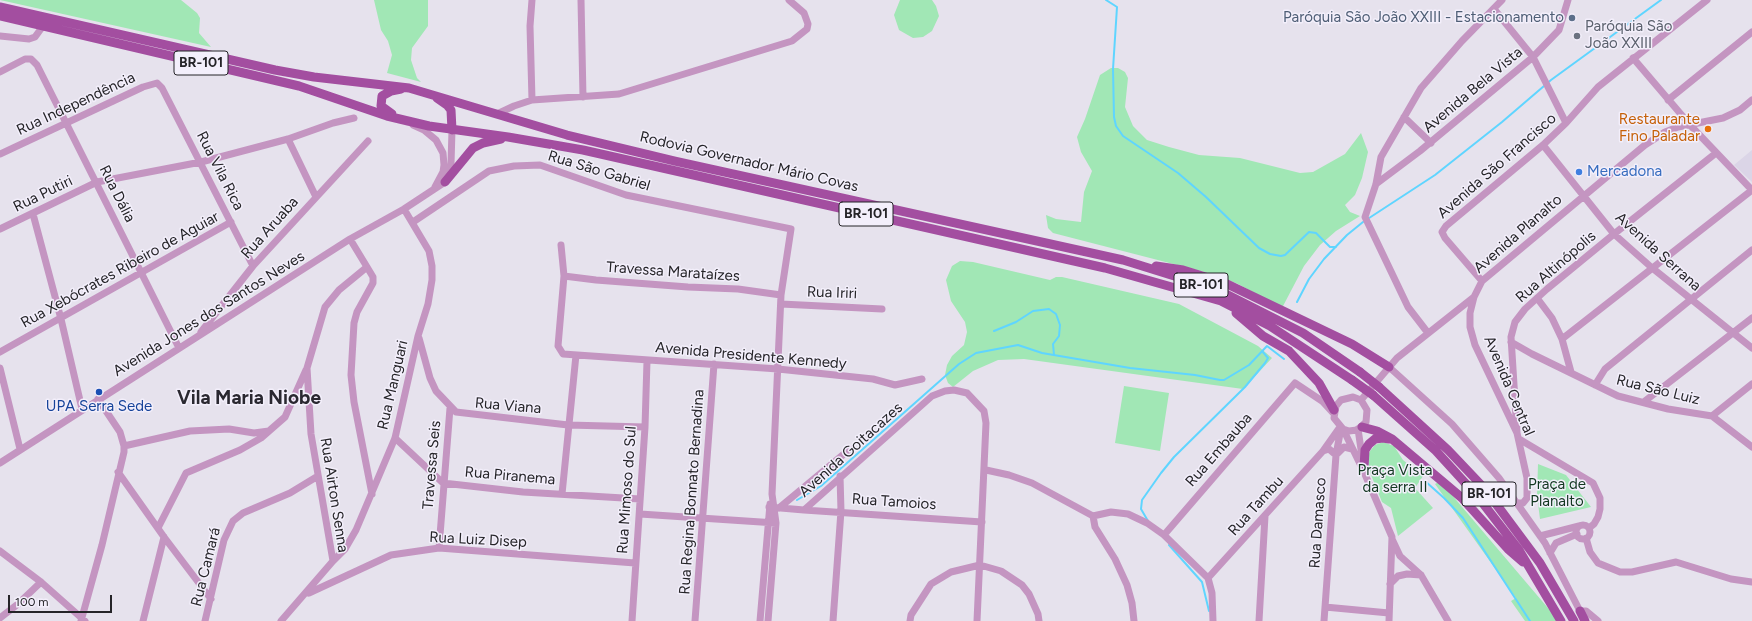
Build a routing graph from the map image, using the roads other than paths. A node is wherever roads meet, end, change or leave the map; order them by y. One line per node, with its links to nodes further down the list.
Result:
1 (532, 0): 20 (street)
2 (581, 0): 19 (street)
3 (789, 0): 19 (street)
4 (1502, 0): 8 (street)
5 (1568, 0): 13 (street, Avenida Bela Vista)
6 (1707, 0): 14 (street, Avenida São Francisco)
7 (0, 7): 17 (main road, Rodovia Governador Mário Covas / BR-101)
8 (1494, 9): 13 (street); 24 (street)
9 (0, 16): 10 (main road, Rodovia Governador Mário Covas / BR-101)
10 (43, 26): 12 (street); 26 (main road, Rodovia Governador Mário Covas / BR-101)
11 (1752, 32): 21 (street)
12 (0, 36)
13 (1533, 57): 27 (street); 34 (street, Avenida Bela Vista)
14 (1633, 58): 21 (street); 27 (street, Avenida São Francisco)
15 (0, 72): 28 (street, Rua Dália)
16 (162, 88): 28 (street, Rua Independência); 38 (street, Rua Vila Rica)
17 (408, 88): 18 (main road, Rodovia Governador Mário Covas / BR-101); 26 (main road)
18 (427, 92): 23 (main road, Rodovia Governador Mário Covas / BR-101); 30 (main road)
19 (583, 97): 20 (street)
20 (532, 100): 23 (street)
21 (1668, 100): 29 (street)
22 (1752, 100): 29 (street, Avenida Planalto)
23 (497, 114): 55 (main road, Rodovia Governador Mário Covas / BR-101)
24 (1404, 117): 34 (street); 41 (street)
25 (354, 118): 32 (street, Rua Putiri)
26 (400, 119): 30 (main road, Rodovia Governador Mário Covas / BR-101); 42 (street)
27 (1566, 123): 35 (street, Avenida São Francisco)
28 (67, 124): 37 (street, Rua Independência); 39 (street, Rua Dália)
29 (1690, 126): 36 (street); 44 (street, Avenida Planalto)
30 (452, 130): 31 (main road, Rodovia Governador Mário Covas / BR-101); 40 (street)
31 (508, 137): 40 (main road); 66 (main road, Rodovia Governador Mário Covas / BR-101)
32 (288, 139): 38 (street, Rua Putiri); 45 (street)
33 (368, 141): 45 (street, Rua Aruaba)
34 (1431, 143): 41 (street, Avenida Bela Vista)
35 (1543, 145): 44 (street, Avenida Serrana); 61 (street, Avenida São Francisco)
36 (1716, 153): 43 (street); 51 (street, Rua Altinópolis)
37 (0, 154)
38 (201, 162): 39 (street, Rua Putiri); 48 (street, Rua Vila Rica)
39 (97, 182): 47 (street, Rua Putiri); 59 (street, Rua Dália)
40 (445, 182): 42 (street, Avenida Jones dos Santos Neves)
41 (1376, 184): 73 (street)
42 (433, 190): 46 (street, Avenida Jones dos Santos Neves)
43 (1752, 190): 58 (street)
44 (1582, 196): 51 (street, Avenida Serrana); 61 (street, Avenida Planalto)
45 (316, 197): 56 (street, Rua Aruaba)
46 (404, 209): 49 (street, Rua Manguari); 52 (street, Avenida Jones dos Santos Neves)
47 (33, 214): 50 (street, Rua Putiri); 71 (street)
48 (231, 222): 56 (street, Rua Vila Rica); 59 (street, Rua Xebócrates Ribeiro de Aguiar)
49 (413, 222): 62 (street, Rua São Gabriel); 75 (street, Rua Manguari)
50 (0, 229)
51 (1614, 234): 58 (street, Avenida Serrana); 64 (street, Rua Altinópolis)
52 (350, 239): 57 (street); 76 (street, Avenida Jones dos Santos Neves)
53 (561, 246): 60 (street)
54 (1752, 250): 65 (street)
55 (1123, 260): 85 (main road); 186 (main road, Rodovia Governador Mário Covas / BR-101, bridge)
56 (253, 266): 76 (street, Rua Aruaba)
57 (367, 267): 87 (street, Rua Airton Senna); 124 (street)
58 (1652, 267): 65 (street, Avenida Serrana); 77 (street)
59 (142, 272): 71 (street, Rua Xebócrates Ribeiro de Aguiar); 79 (street, Rua Dália)
60 (564, 276): 62 (street, Travessa Marataízes); 82 (street, Avenida Presidente Kennedy)
61 (1482, 280): 63 (street, Avenida Planalto)
62 (781, 295): 67 (street)
63 (1474, 297): 69 (street, Avenida Planalto); 72 (street, Avenida Central)
64 (1537, 298): 77 (street); 78 (street, Rua Altinópolis)
65 (1691, 299): 74 (street, Avenida Serrana); 92 (street)
66 (1221, 301): 100 (main road); 155 (main road, Rodovia Governador Mário Covas / BR-101, bridge)
67 (781, 304): 68 (street, Rua Iriri); 88 (street)
68 (882, 309)
69 (1458, 310): 72 (street); 73 (street, Avenida Planalto)
70 (1752, 318): 74 (street)
71 (61, 319): 81 (street, Rua Xebócrates Ribeiro de Aguiar); 99 (street)
72 (1470, 327): 97 (street, Avenida Central)
73 (1428, 333): 85 (street, Avenida Planalto)
74 (1733, 333): 80 (street, Avenida Serrana); 95 (street)
75 (418, 336): 98 (street, Rua Viana); 108 (street, Rua Manguari)
76 (197, 337): 79 (street, Avenida Jones dos Santos Neves)
77 (1562, 339): 89 (street)
78 (1511, 342): 89 (street, Rua São Luiz); 96 (street, Rua Altinópolis)
79 (179, 348): 93 (street, Avenida Jones dos Santos Neves)
80 (1752, 348)
81 (0, 352)
82 (576, 355): 83 (street, Avenida Presidente Kennedy); 102 (street)
83 (648, 361): 84 (street, Avenida Presidente Kennedy); 103 (street, Rua Mimoso do Sul)
84 (714, 364): 88 (street, Avenida Presidente Kennedy); 134 (street, Rua Regina Bonnato Bernadina)
85 (1389, 367): 94 (street, Avenida Planalto); 127 (street)
86 (0, 368): 112 (street)
87 (307, 368): 106 (street); 121 (street, Rua Airton Senna)
88 (778, 369): 90 (street, Avenida Presidente Kennedy); 128 (street)
89 (1571, 372): 92 (street, Rua São Luiz)
90 (922, 379)
91 (1752, 384): 101 (street)
92 (1595, 385): 95 (street, Rua São Luiz)
93 (98, 399): 99 (street, Avenida Jones dos Santos Neves); 110 (street)
94 (1361, 400): 100 (street); 105 (street)
95 (1645, 401): 101 (street, Rua São Luiz)
96 (1515, 402): 97 (street); 107 (street, Rua Altinópolis)
97 (1503, 403): 107 (street, Avenida Central)
98 (450, 408): 102 (street, Rua Viana); 123 (street, Travessa Seis)
99 (82, 409): 112 (street, Avenida Jones dos Santos Neves)
100 (1334, 412): 104 (street); 143 (street, Rua Embauba)
101 (1712, 416): 111 (street, Rua São Luiz)
102 (568, 425): 103 (street, Rua Viana); 125 (street)
103 (645, 427): 126 (street, Rua Mimoso do Sul)
104 (1341, 428): 105 (street); 114 (street); 115 (street, Rua Tambu); 116 (street, Rua Damasco)
105 (1360, 428): 109 (main road); 119 (street)
106 (269, 431): 110 (street); 139 (street)
107 (1518, 436): 127 (street, Avenida Central); 140 (street)
108 (395, 438): 123 (street, Rua Piranema); 124 (street, Rua Manguari)
109 (1392, 440): 119 (main road); 155 (main road)
110 (124, 446): 120 (street)
111 (1752, 447)
112 (20, 449): 117 (street, Avenida Jones dos Santos Neves)
113 (850, 449): 128 (street)
114 (1352, 449): 116 (street); 119 (street)
115 (1323, 451): 116 (street); 133 (street, Rua Tambu)
116 (1336, 455): 163 (street, Rua Damasco)
117 (0, 463)
118 (986, 470): 122 (street, Avenida Goitacazes); 132 (street); 135 (street)
119 (1364, 470): 147 (street)
120 (118, 472): 139 (street); 167 (street)
121 (318, 476): 152 (street, Rua Airton Senna); 162 (street, Rua Camará)
122 (840, 476): 129 (street, Avenida Goitacazes); 130 (street)
123 (443, 483): 125 (street, Rua Piranema); 149 (street, Travessa Seis)
124 (372, 494): 152 (street, Rua Manguari)
125 (562, 494): 126 (street, Rua Piranema)
126 (640, 499): 131 (street, Rua Mimoso do Sul)
127 (1517, 503): 145 (street)
128 (774, 507): 129 (street, Avenida Goitacazes); 136 (street); 137 (street)
129 (804, 510): 130 (street, Rua Tamoios)
130 (841, 511): 135 (street, Rua Tamoios); 175 (street)
131 (640, 514): 134 (street); 153 (street, Rua Mimoso do Sul)
132 (1093, 516): 143 (street); 179 (street)
133 (1265, 516): 141 (street, Rua Tambu); 144 (street)
134 (703, 518): 136 (street); 172 (street, Rua Regina Bonnato Bernadina)
135 (982, 522): 154 (street)
136 (768, 523): 137 (street); 173 (street)
137 (776, 523): 174 (street)
138 (1579, 526): 140 (street); 142 (street); 145 (street)
139 (158, 528): 146 (street)
140 (1589, 528): 148 (street)
141 (1252, 530): 144 (street); 157 (street, Rua Tambu)
142 (1577, 534): 148 (street); 151 (street)
143 (1164, 535): 157 (street)
144 (1263, 535): 181 (street)
145 (1540, 536): 151 (street)
146 (164, 537): 162 (street); 168 (street)
147 (1392, 537): 156 (street); 160 (street)
148 (1586, 538): 159 (street)
149 (439, 548): 153 (street, Rua Luiz Disep); 161 (street, Rua Luiz Disep)
150 (0, 550): 158 (street)
151 (1550, 553): 164 (street)
152 (332, 561): 161 (street, Rua Airton Senna)
153 (635, 563): 171 (street, Rua Mimoso do Sul)
154 (980, 564): 176 (street); 177 (street); 178 (street)
155 (1530, 568): 185 (main road, Rodovia Governador Mário Covas / BR-101)
156 (1422, 575): 160 (street); 184 (street)
157 (1208, 578): 180 (street)
158 (41, 582): 166 (street); 167 (street)
159 (1752, 582)
160 (1390, 584): 165 (street)
161 (304, 595): 170 (street, Rua Airton Senna)
162 (211, 599): 169 (street, Rua Camará)
163 (1326, 606): 165 (street); 182 (street, Rua Damasco)
164 (1580, 611): 187 (main road); 188 (street)
165 (1389, 613): 183 (street)
166 (0, 618)
167 (83, 620)
168 (143, 621)
169 (206, 621)
170 (281, 621)
171 (632, 621)
172 (695, 621)
173 (760, 621)
174 (768, 621)
175 (833, 621)
176 (910, 621)
177 (977, 621)
178 (1038, 621)
179 (1134, 621)
180 (1213, 621)
181 (1259, 621)
182 (1324, 621)
183 (1389, 621)
184 (1448, 621)
185 (1561, 621)
186 (1574, 621)
187 (1585, 621)
188 (1598, 621)

